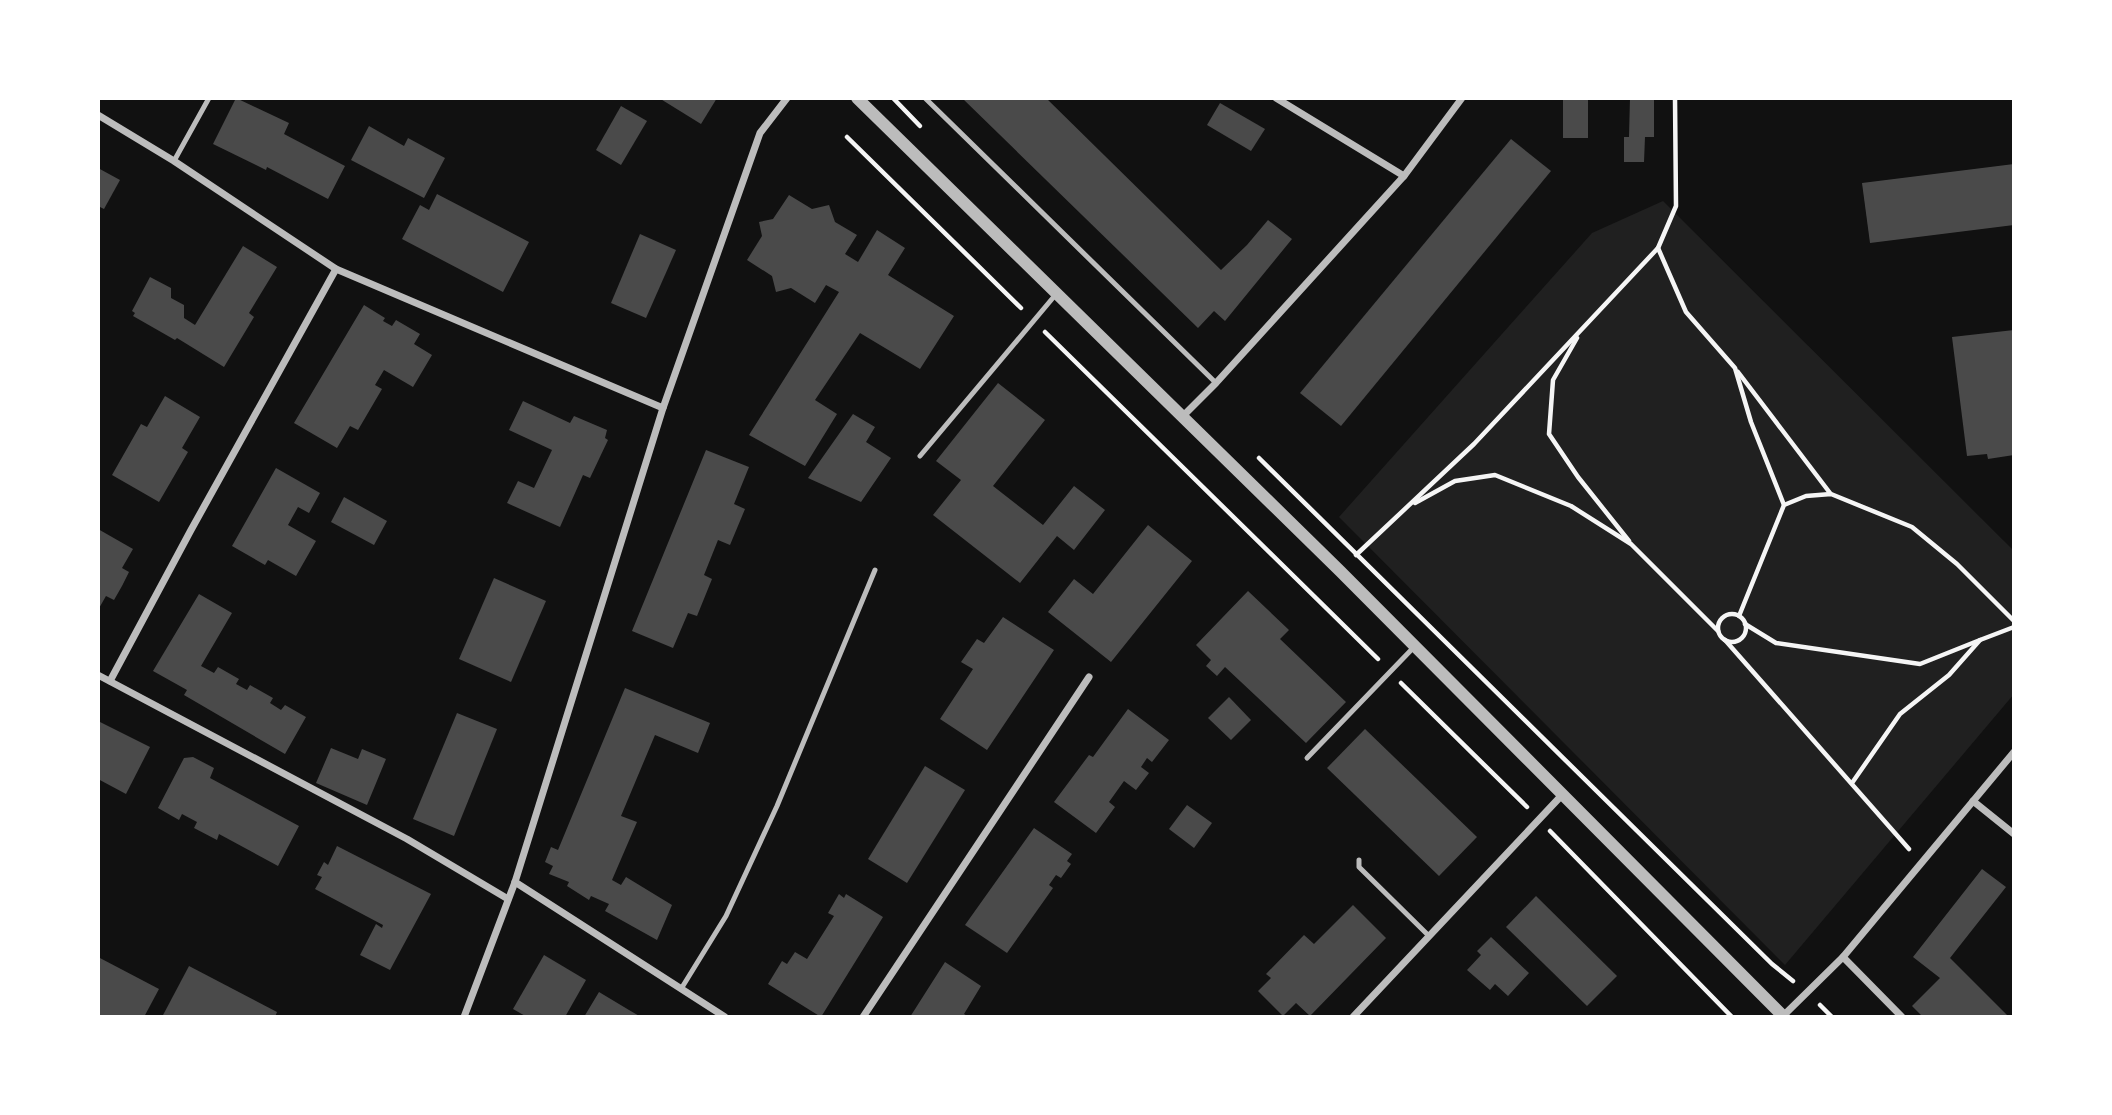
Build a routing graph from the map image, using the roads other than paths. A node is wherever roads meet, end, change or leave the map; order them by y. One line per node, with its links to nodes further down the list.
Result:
1 (209, 98): 8 (lane)
2 (787, 98): 13 (street)
3 (858, 98): 11 (street)
4 (925, 98): 12 (lane)
5 (1276, 98): 9 (street)
6 (1462, 98): 9 (street)
7 (98, 115): 8 (street)
8 (174, 161): 10 (street)
9 (1404, 176): 12 (street)
10 (336, 269): 13 (street); 20 (street)
11 (1057, 293): 14 (street); 15 (lane)
12 (1216, 383): 14 (street)
13 (663, 408): 27 (street)
14 (1183, 416): 17 (street)
15 (920, 456)
16 (875, 570): 31 (lane)
17 (1415, 646): 22 (lane); 23 (street)
18 (98, 675): 20 (street)
19 (1089, 677): 35 (street)
20 (110, 681): 28 (street)
21 (2014, 752): 24 (street)
22 (1307, 758)
23 (1562, 794): 29 (street); 32 (street)
24 (1973, 801): 25 (street); 30 (street)
25 (2014, 834)
26 (1359, 860): 29 (lane)
27 (515, 883): 28 (street); 31 (street)
28 (508, 900): 33 (street)
29 (1429, 936): 36 (street)
30 (1843, 957): 32 (street); 37 (street)
31 (681, 989): 34 (street)
32 (1784, 1016)
33 (464, 1017)
34 (725, 1017)
35 (863, 1017)
36 (1353, 1017)
37 (1902, 1017)

